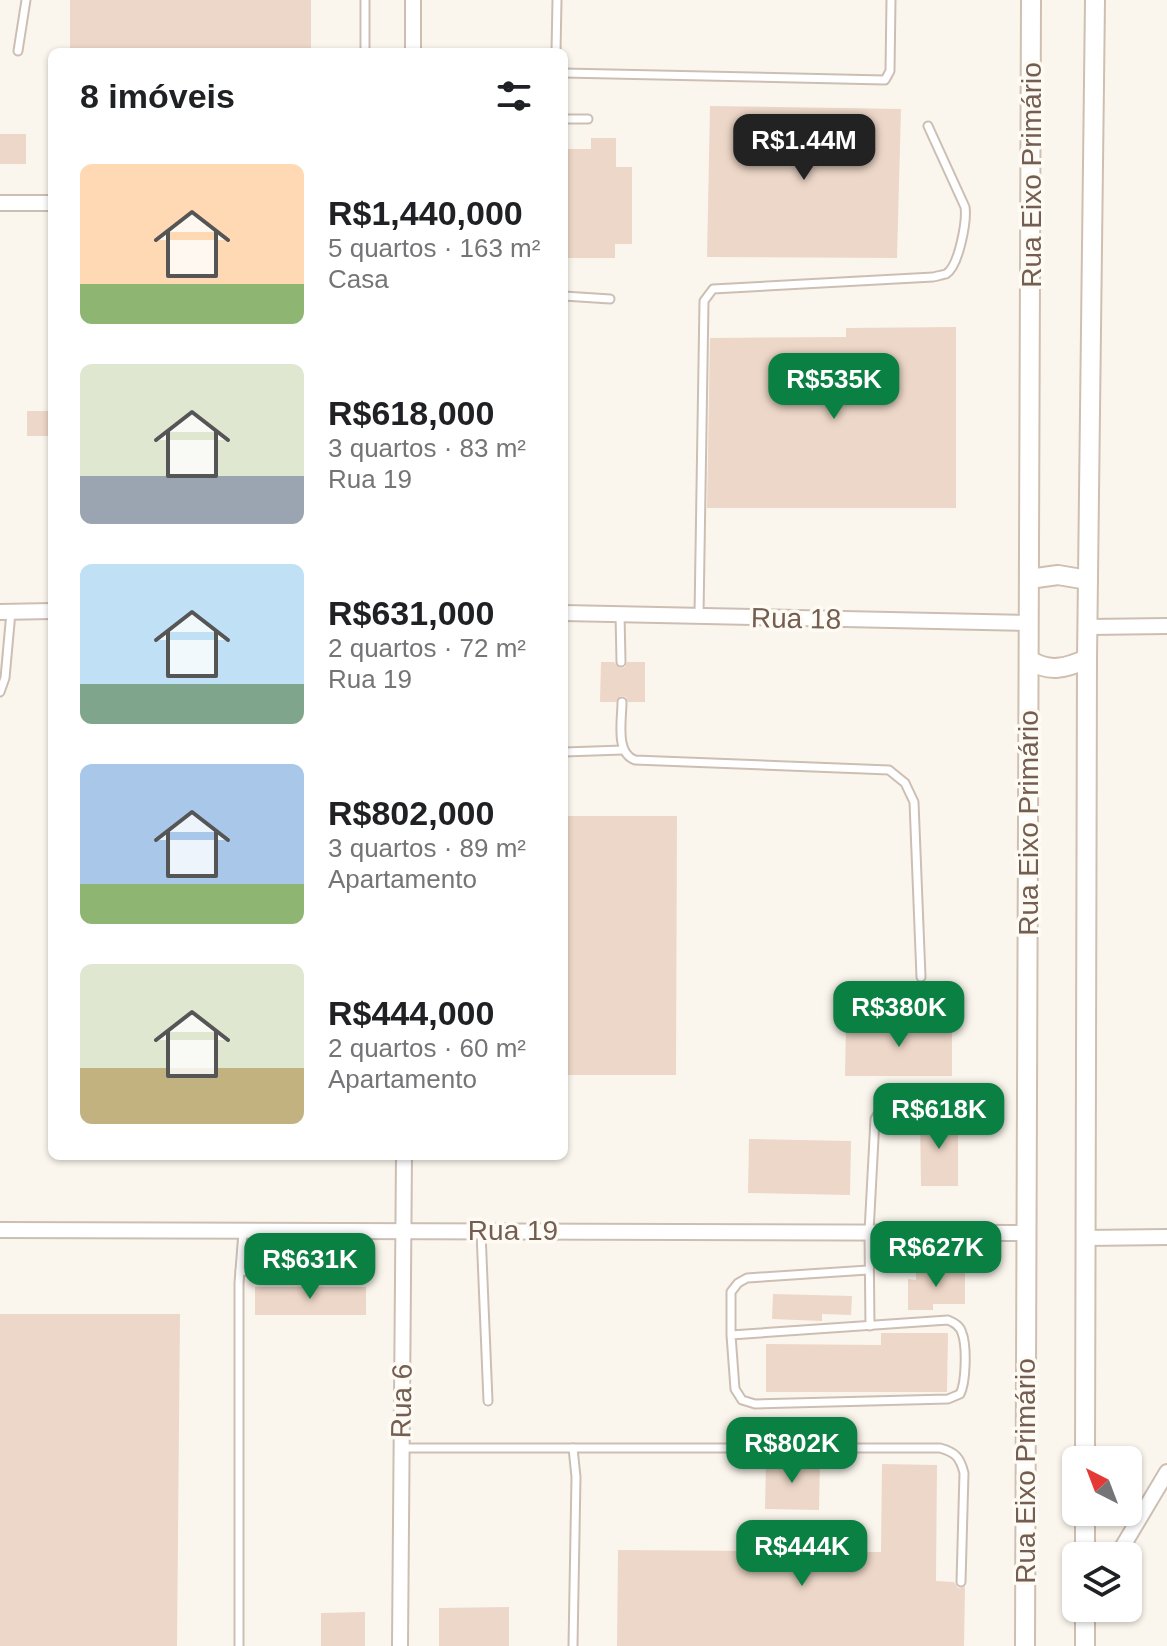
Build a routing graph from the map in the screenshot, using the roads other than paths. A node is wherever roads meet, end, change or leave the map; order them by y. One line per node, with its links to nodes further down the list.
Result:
1 (26, 0): 11 (lane)
2 (365, 0): 8 (lane)
3 (413, 0): 9 (street)
4 (557, 0): 10 (lane)
5 (891, 0): 12 (lane)
6 (1031, 0): 20 (street, Rua Eixo Primário)
7 (1095, 0): 21 (street, Rua Eixo Primário)
8 (365, 48)
9 (413, 48)
10 (556, 48)
11 (18, 51)
12 (568, 73)
13 (568, 119): 14 (lane)
14 (588, 119)
15 (928, 126): 26 (lane)
16 (0, 203): 17 (street)
17 (48, 203)
18 (568, 296): 19 (lane)
19 (610, 299)
20 (1029, 579): 21 (street); 27 (street, Rua Eixo Primário)
21 (1088, 580): 29 (street, Rua Eixo Primário)
22 (48, 611): 23 (street)
23 (6, 612): 33 (lane)
24 (568, 613): 25 (street, Rua 18)
25 (620, 614): 26 (street, Rua 18); 32 (lane)
26 (699, 615): 27 (street, Rua 18)
27 (1027, 623): 31 (street, Rua Eixo Primário)
28 (1167, 626): 29 (street)
29 (1089, 627): 30 (street, Rua Eixo Primário)
30 (1087, 659): 31 (street); 47 (street, Rua Eixo Primário)
31 (1029, 660): 45 (street, Rua Eixo Primário)
32 (621, 662)
33 (0, 692)
34 (622, 702): 35 (lane)
35 (623, 750): 36 (lane); 37 (lane)
36 (568, 752)
37 (921, 977)
38 (964, 1105): 44 (lane)
39 (404, 1160): 41 (street, Rua 6)
40 (243, 1229): 41 (street, Rua 19); 42 (street, Rua 19); 49 (lane)
41 (403, 1229): 43 (street, Rua 19); 55 (street, Rua 6)
42 (0, 1230)
43 (481, 1230): 44 (street, Rua 19); 53 (lane)
44 (869, 1232): 45 (street, Rua 19); 48 (lane)
45 (1026, 1233): 64 (street, Rua Eixo Primário)
46 (1167, 1237): 47 (street)
47 (1085, 1238): 54 (street, Rua Eixo Primário)
48 (868, 1270): 51 (lane); 52 (lane)
49 (240, 1271): 50 (lane); 61 (lane)
50 (361, 1279)
51 (870, 1326): 52 (lane); 52 (lane)
52 (731, 1335)
53 (488, 1401)
54 (1085, 1446)
55 (400, 1448): 56 (lane); 62 (street, Rua 6)
56 (573, 1448): 59 (lane); 63 (lane)
57 (1167, 1472): 58 (street)
58 (1125, 1542)
59 (961, 1582)
60 (1086, 1622): 65 (street)
61 (239, 1646)
62 (400, 1646)
63 (573, 1646)
64 (1025, 1646)
65 (1085, 1646)

